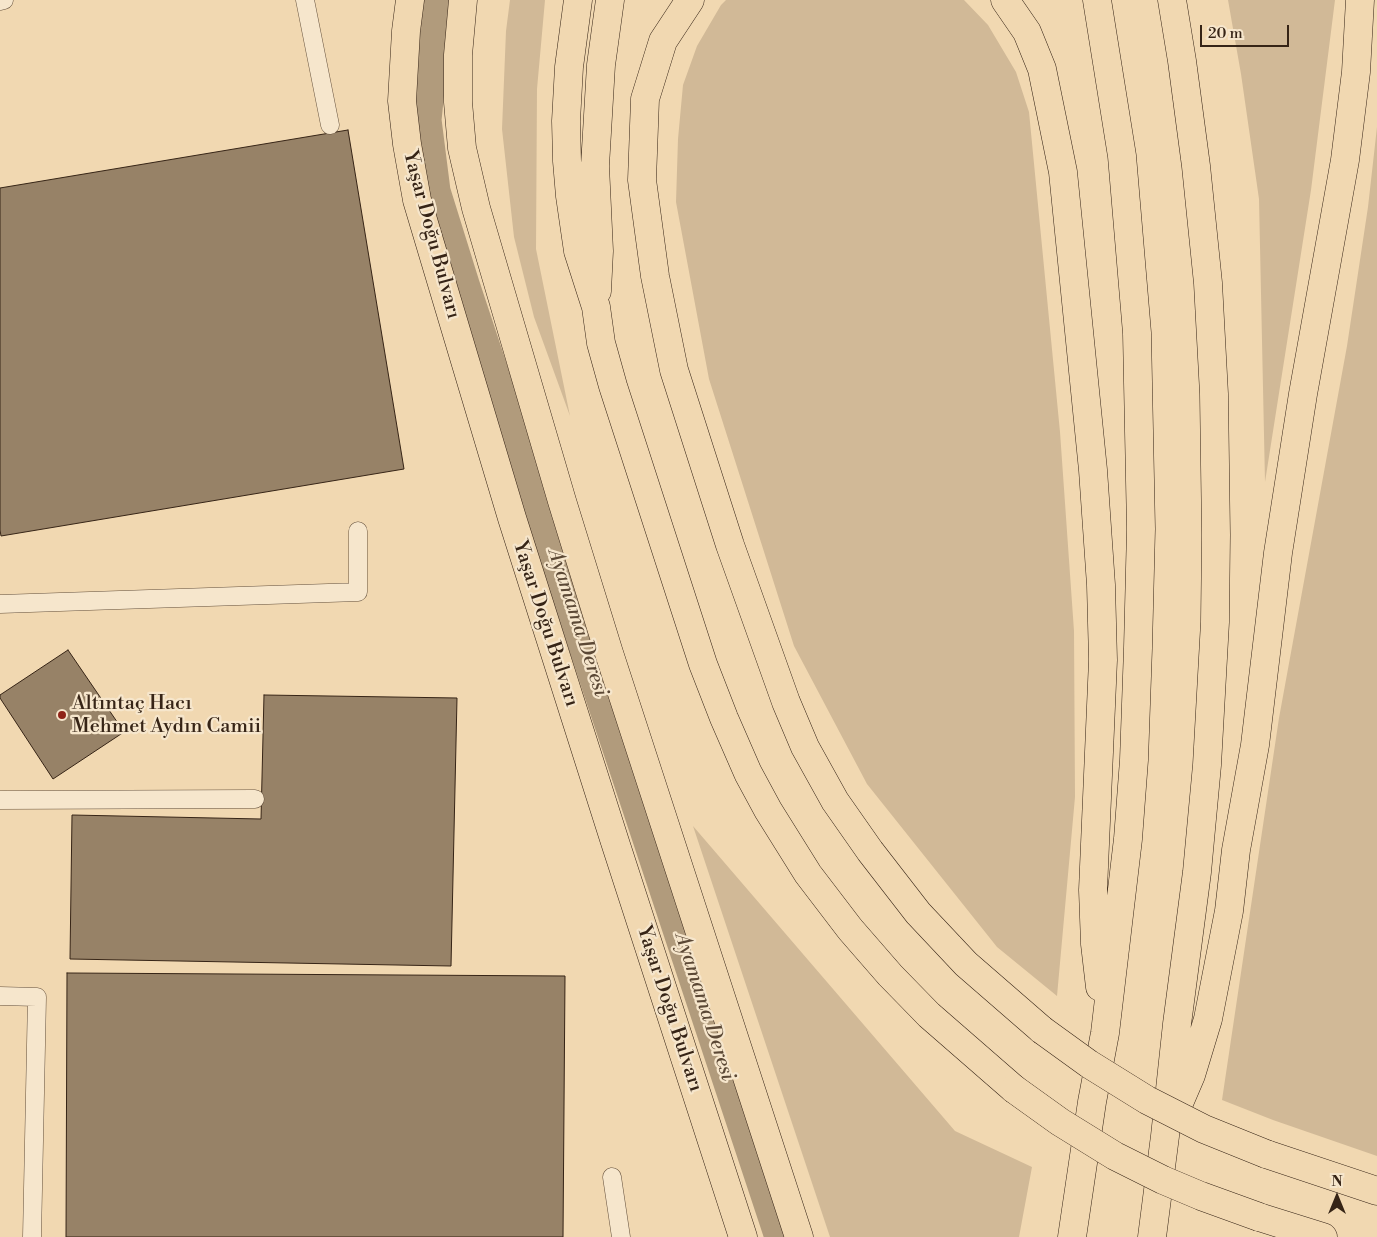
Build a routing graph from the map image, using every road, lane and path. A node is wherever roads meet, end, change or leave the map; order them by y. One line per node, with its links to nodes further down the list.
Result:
1 (4, 0): 12 (lane)
2 (305, 0): 13 (lane)
3 (410, 0): 26 (main road, Yaşar Doğu Bulvarı)
4 (463, 0): 27 (main road)
5 (578, 0): 14 (main road)
6 (610, 0): 14 (main road)
7 (690, 0): 23 (main road, bridge)
8 (1005, 0): 20 (main road)
9 (1097, 0): 20 (main road)
10 (1172, 0): 21 (main road)
11 (1360, 0): 21 (main road)
12 (0, 1)
13 (330, 125)
14 (596, 307): 30 (main road, bridge)
15 (358, 531): 16 (lane)
16 (0, 604)
17 (255, 799): 18 (lane)
18 (0, 800)
19 (0, 996): 24 (lane)
20 (1105, 1034): 28 (main road)
21 (1165, 1136): 29 (main road)
22 (612, 1177): 25 (lane)
23 (1377, 1191)
24 (32, 1237)
25 (621, 1237)
26 (743, 1237)
27 (799, 1237)
28 (1072, 1237)
29 (1152, 1237)
30 (1323, 1237)

